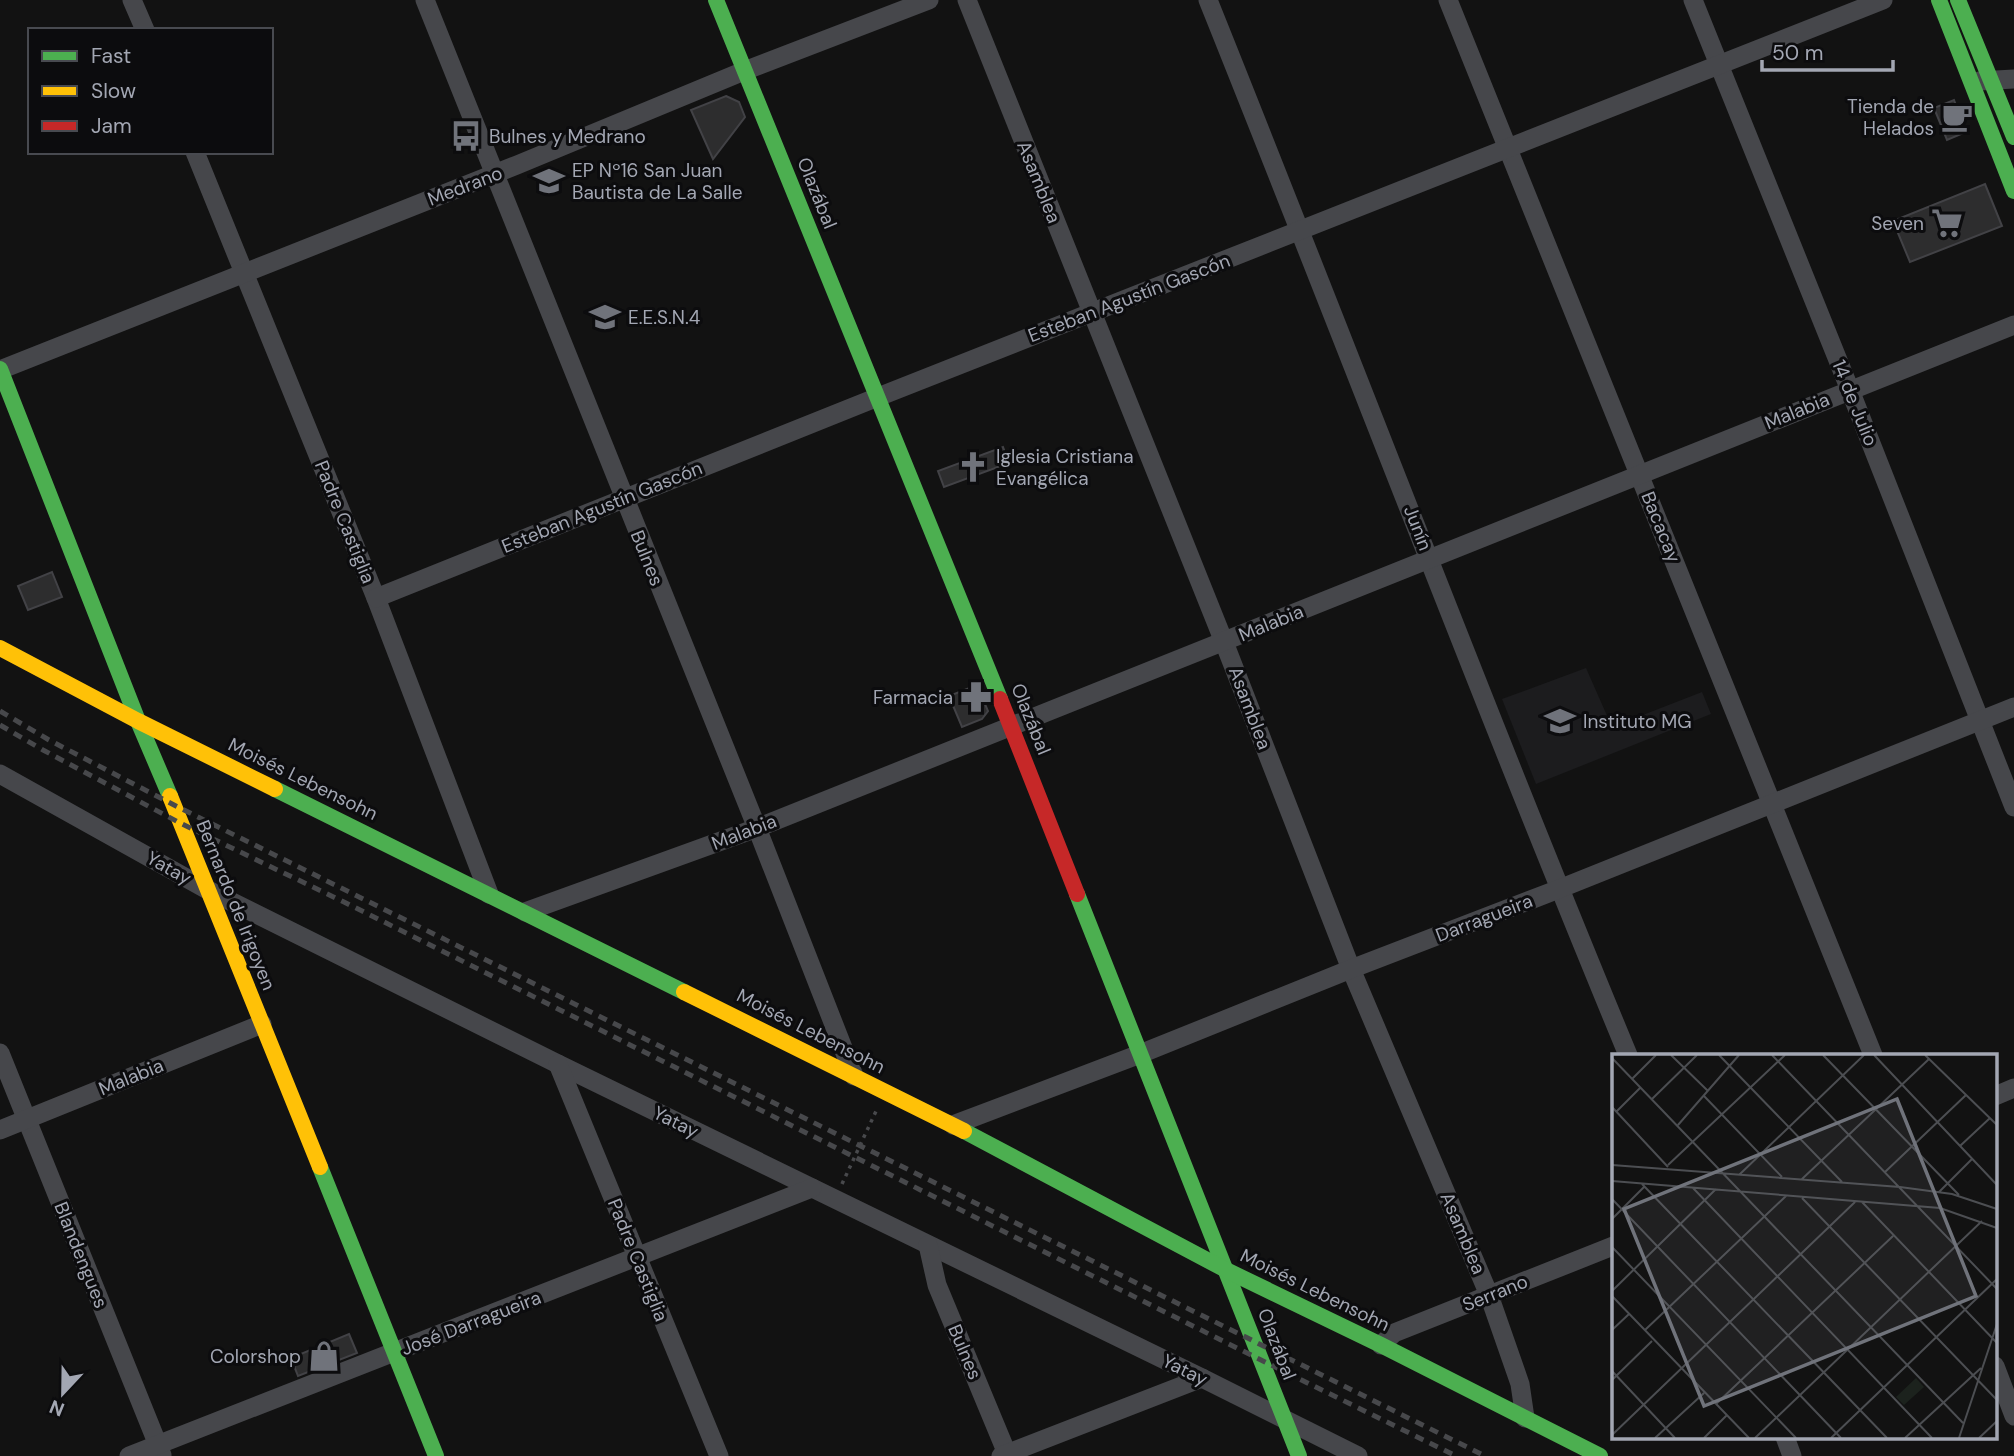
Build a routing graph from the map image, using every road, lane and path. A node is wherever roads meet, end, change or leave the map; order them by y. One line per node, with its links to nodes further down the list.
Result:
1 (132, 0): 12 (street)
2 (425, 0): 21 (street, Bulnes)
3 (716, 0): 14 (street, Olazábal)
4 (929, 0): 14 (street, Medrano)
5 (967, 0): 25 (street, Asamblea)
6 (1208, 0): 23 (street, Junín)
7 (1448, 0): 19 (street, Bacacay)
8 (1693, 0): 13 (street, 14 de Julio)
9 (1883, 0): 13 (street, Esteban Agustín Gascón)
10 (1939, 0): 16 (street)
11 (1958, 0): 17 (street)
12 (144, 28)
13 (1719, 65): 19 (street, Esteban Agustín Gascón); 28 (street, 14 de Julio)
14 (744, 71): 21 (street, Medrano); 29 (street, Olazábal)
15 (2014, 79): 17 (street)
16 (1971, 81): 17 (street); 22 (street)
17 (1992, 81): 18 (street)
18 (2014, 137)
19 (1508, 149): 23 (street, Esteban Agustín Gascón); 30 (street, Bacacay)
20 (196, 154): 24 (street, Padre Castiglia)
21 (493, 174): 24 (street, Medrano); 31 (street, Bulnes)
22 (2014, 191)
23 (1301, 231): 25 (street, Esteban Agustín Gascón); 32 (street, Junín)
24 (244, 272): 27 (street, Medrano); 33 (street, Padre Castiglia)
25 (1091, 313): 29 (street, Esteban Agustín Gascón); 34 (street, Asamblea)
26 (2014, 325): 28 (street, Malabia)
27 (0, 370): 37 (street, Bernardo de Irigoyen)
28 (1850, 390): 30 (street, Malabia); 38 (street, 14 de Julio)
29 (878, 397): 31 (street, Esteban Agustín Gascón); 39 (street, Olazábal)
30 (1640, 474): 32 (street, Malabia); 41 (street, Bacacay)
31 (623, 498): 33 (street, Esteban Agustín Gascón); 43 (street, Bulnes)
32 (1430, 559): 34 (street, Malabia); 45 (street, Junín)
33 (376, 598): 46 (street, Padre Castiglia)
34 (1224, 642): 39 (street, Malabia); 48 (street, Asamblea)
35 (0, 648): 37 (street, Moisés Lebensohn)
36 (2014, 707): 38 (street, Darragueira)
37 (138, 721): 44 (street, Bernardo de Irigoyen); 46 (street, Moisés Lebensohn)
38 (1980, 722): 41 (street, Darragueira); 42 (street, 14 de Julio)
39 (1011, 726): 43 (street, Malabia); 51 (street, Olazábal)
40 (0, 774): 44 (street, Yatay)
41 (1773, 804): 45 (street, Darragueira); 53 (street, Bacacay)
42 (2014, 807)
43 (757, 828): 47 (street, Malabia); 55 (street, Bulnes)
44 (206, 889): 49 (street, Bernardo de Irigoyen); 54 (street, Yatay)
45 (1559, 890): 48 (street, Darragueira); 52 (street, Junín)
46 (489, 894): 47 (street, Moisés Lebensohn)
47 (525, 912): 55 (street, Moisés Lebensohn)
48 (1351, 969): 51 (street, Darragueira); 68 (street, Asamblea)
49 (262, 1024): 59 (street, Malabia); 70 (street, Bernardo de Irigoyen)
50 (0, 1053): 59 (street, Blandengues)
51 (1140, 1054): 60 (street, Darragueira); 67 (street, Olazábal)
52 (1628, 1054)
53 (1873, 1054)
54 (558, 1064): 62 (street, Yatay); 66 (street, Padre Castiglia)
55 (855, 1076): 57 (street, Moisés Lebensohn)
56 (2014, 1088): 58 (street)
57 (885, 1092): 60 (street, Moisés Lebensohn); 63 (path)
58 (1996, 1097)
59 (26, 1119): 61 (street, Malabia); 77 (street, Blandengues)
60 (953, 1125): 67 (street, Moisés Lebensohn)
61 (0, 1130)
62 (812, 1188): 63 (street, Yatay); 66 (street, José Darragueira)
63 (835, 1199): 64 (street, Yatay)
64 (928, 1245): 72 (street, Yatay); 78 (street, Bulnes)
65 (1612, 1246): 68 (street, Serrano)
66 (637, 1258): 70 (street, José Darragueira); 81 (street, Padre Castiglia)
67 (1226, 1270): 69 (street, Moisés Lebensohn); 75 (street, Olazábal)
68 (1489, 1295): 69 (street, Serrano); 74 (street, Asamblea)
69 (1381, 1345): 74 (street, Moisés Lebensohn)
70 (395, 1352): 77 (street, José Darragueira); 80 (street, Bernardo de Irigoyen)
71 (1996, 1369): 73 (street)
72 (1202, 1378): 75 (street, Yatay); 78 (street)
73 (2014, 1416)
74 (1525, 1418): 84 (street, Moisés Lebensohn)
75 (1284, 1419): 82 (street, Olazábal); 83 (street, Yatay)
76 (1785, 1438): 85 (street)
77 (160, 1451): 79 (street, José Darragueira)
78 (1005, 1455)
79 (130, 1456)
80 (436, 1456)
81 (719, 1456)
82 (1299, 1456)
83 (1358, 1456)
84 (1600, 1456)
85 (1793, 1456)

